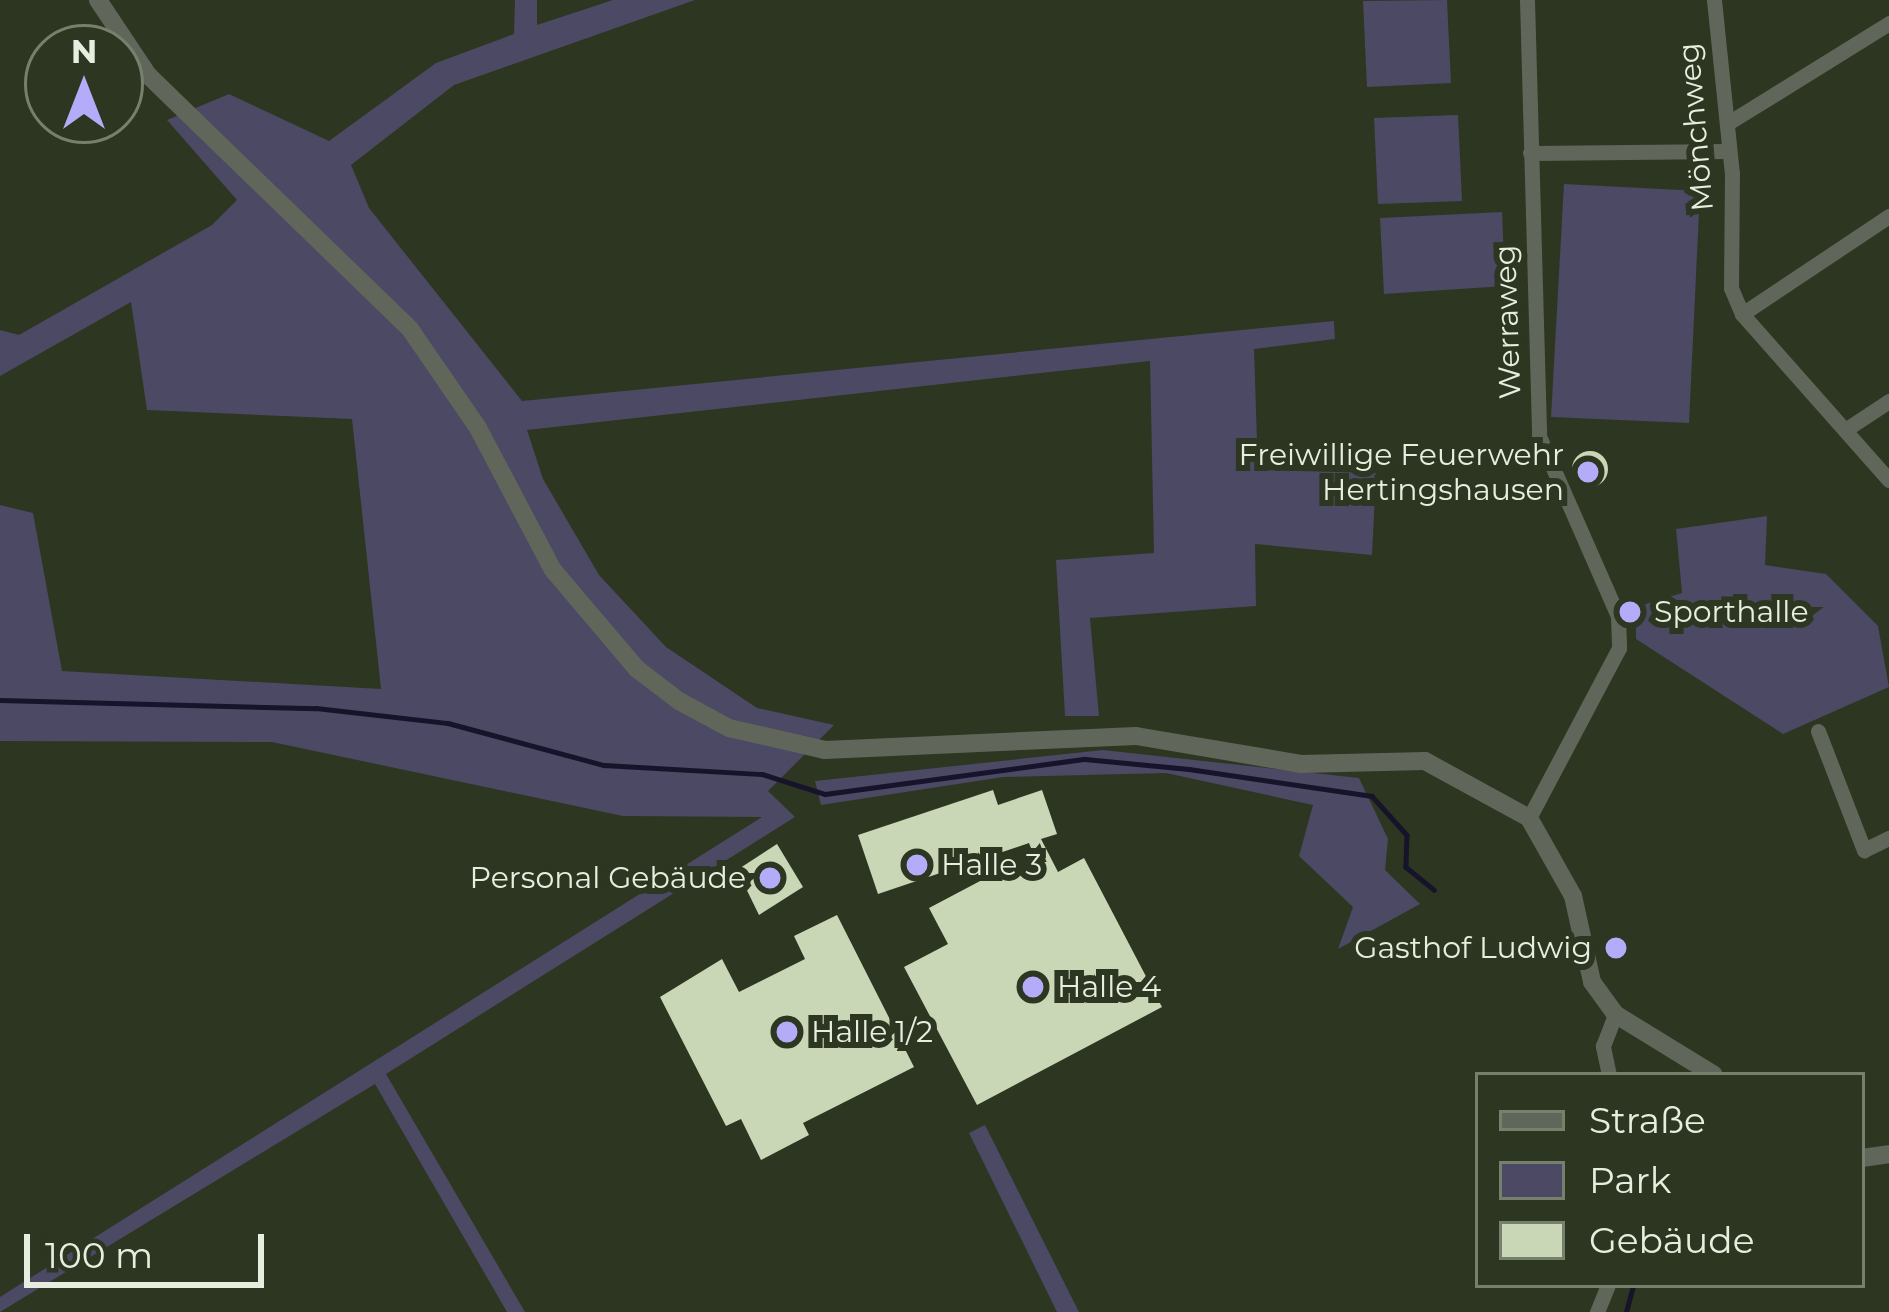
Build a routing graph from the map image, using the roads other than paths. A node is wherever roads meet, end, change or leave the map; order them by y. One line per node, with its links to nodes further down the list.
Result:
1 (98, 0): 14 (street)
2 (1526, 0): 7 (street, Werraweg)
3 (1714, 0): 5 (street, Mönchweg)
4 (1889, 23): 5 (street)
5 (1728, 123): 6 (street, Mönchweg)
6 (1727, 151): 7 (street); 9 (street, Mönchweg)
7 (1530, 153): 14 (street, Werraweg)
8 (1889, 216): 9 (street)
9 (1742, 314): 11 (street, Mönchweg)
10 (1889, 401): 11 (street)
11 (1845, 430): 12 (street, Mönchweg)
12 (1889, 480)
13 (1818, 731): 15 (street)
14 (1529, 818): 16 (street)
15 (1889, 838)
16 (1615, 1014): 17 (street); 18 (street)
17 (1608, 1072)
18 (1709, 1072)

